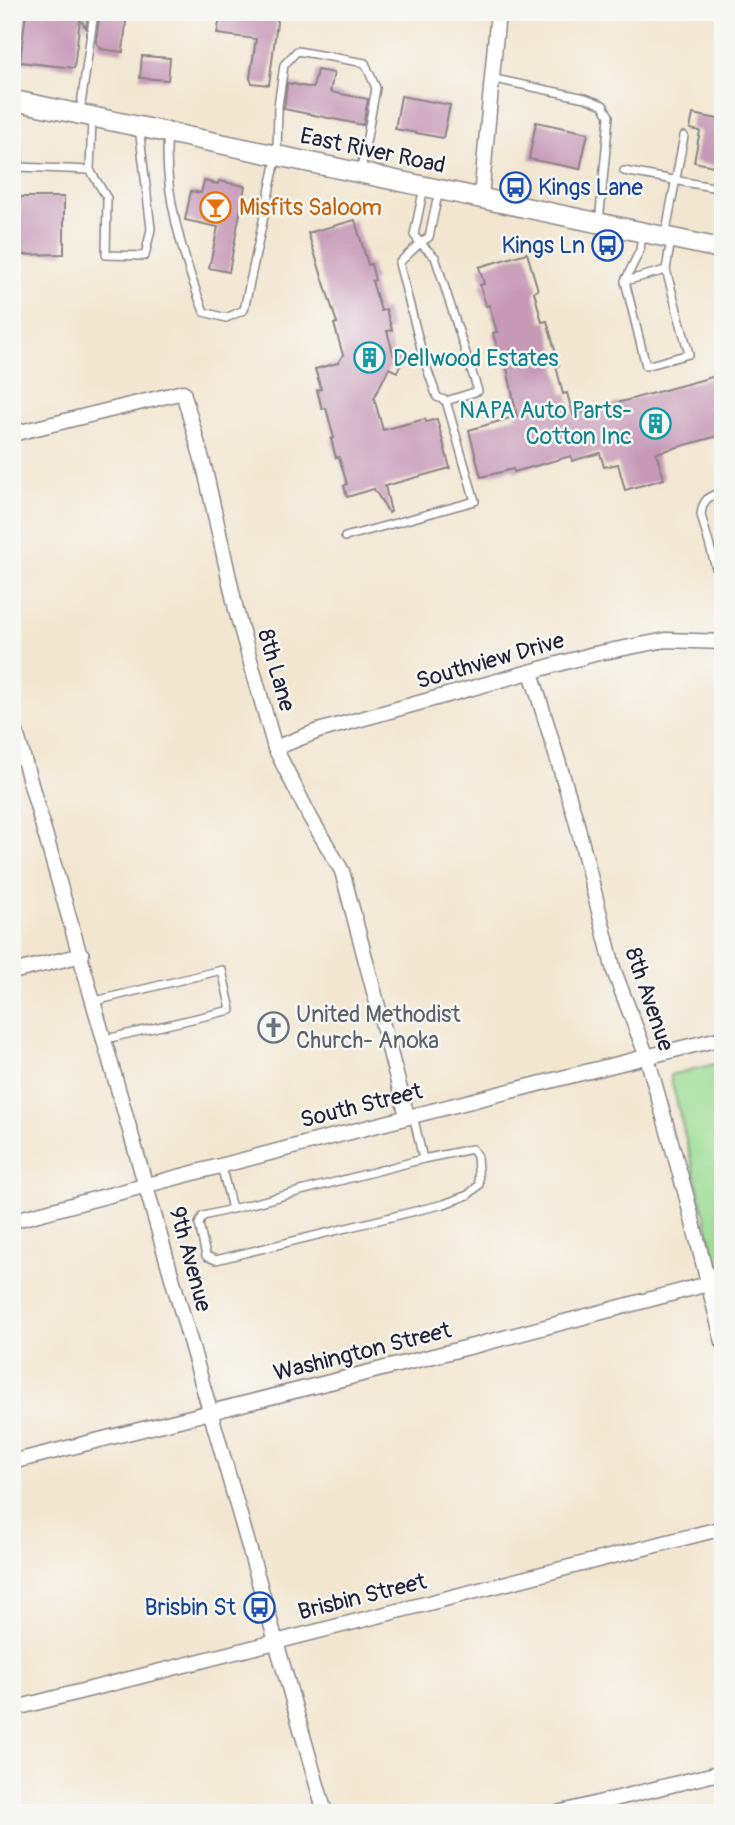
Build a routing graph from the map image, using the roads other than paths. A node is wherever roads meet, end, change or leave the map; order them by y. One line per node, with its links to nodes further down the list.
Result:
1 (94, 12): 5 (lane)
2 (498, 12): 3 (street)
3 (490, 78): 16 (street); 17 (lane)
4 (15, 101): 5 (main road, East River Road); 10 (lane)
5 (86, 116): 6 (main road, East River Road); 10 (lane)
6 (138, 126): 7 (main road, East River Road); 10 (lane)
7 (168, 133): 9 (main road, East River Road); 9 (lane)
8 (684, 136): 13 (lane)
9 (277, 155): 12 (main road, East River Road); 12 (lane)
10 (90, 170)
11 (624, 171): 13 (lane)
12 (360, 173): 14 (main road, East River Road)
13 (675, 180): 15 (lane); 19 (lane)
14 (432, 188): 16 (main road, East River Road); 20 (lane); 20 (lane)
15 (723, 189)
16 (481, 198): 17 (main road, East River Road)
17 (599, 223): 18 (main road, East River Road)
18 (643, 233): 19 (main road, East River Road); 23 (lane)
19 (668, 238): 21 (main road, East River Road); 22 (lane)
20 (420, 243): 24 (lane); 24 (lane)
21 (723, 249)
22 (666, 270): 23 (lane); 23 (lane)
23 (625, 281)
24 (446, 401): 27 (lane)
25 (12, 434): 32 (street, 8th Lane)
26 (723, 493): 28 (lane)
27 (345, 537)
28 (723, 593)
29 (723, 642): 30 (street, Southview Drive)
30 (531, 673): 32 (street, Southview Drive); 38 (street, 8th Avenue)
31 (13, 723): 33 (street, 9th Avenue)
32 (275, 748): 39 (street, 8th Lane)
33 (82, 955): 34 (street); 35 (street, 9th Avenue)
34 (12, 972)
35 (95, 1001): 37 (street, 9th Avenue); 37 (lane)
36 (723, 1038): 38 (street, South Street)
37 (106, 1039): 42 (street, 9th Avenue)
38 (647, 1057): 39 (street, South Street); 46 (street, 8th Avenue)
39 (410, 1115): 40 (lane); 41 (street, South Street)
40 (423, 1159): 43 (lane); 43 (lane)
41 (221, 1165): 42 (street, South Street); 43 (lane)
42 (147, 1185): 44 (street, South Street); 48 (street, 9th Avenue)
43 (232, 1209)
44 (12, 1221)
45 (723, 1280): 46 (street, Washington Street)
46 (708, 1284): 47 (street, 8th Avenue); 48 (street, Washington Street)
47 (723, 1342)
48 (209, 1413): 49 (street, Washington Street); 51 (street, 9th Avenue)
49 (12, 1462)
50 (723, 1528): 51 (street, Brisbin Street)
51 (277, 1641): 52 (street, Brisbin Street); 54 (street, 9th Avenue)
52 (12, 1709)
53 (723, 1772): 55 (street)
54 (325, 1813)
55 (558, 1813)

